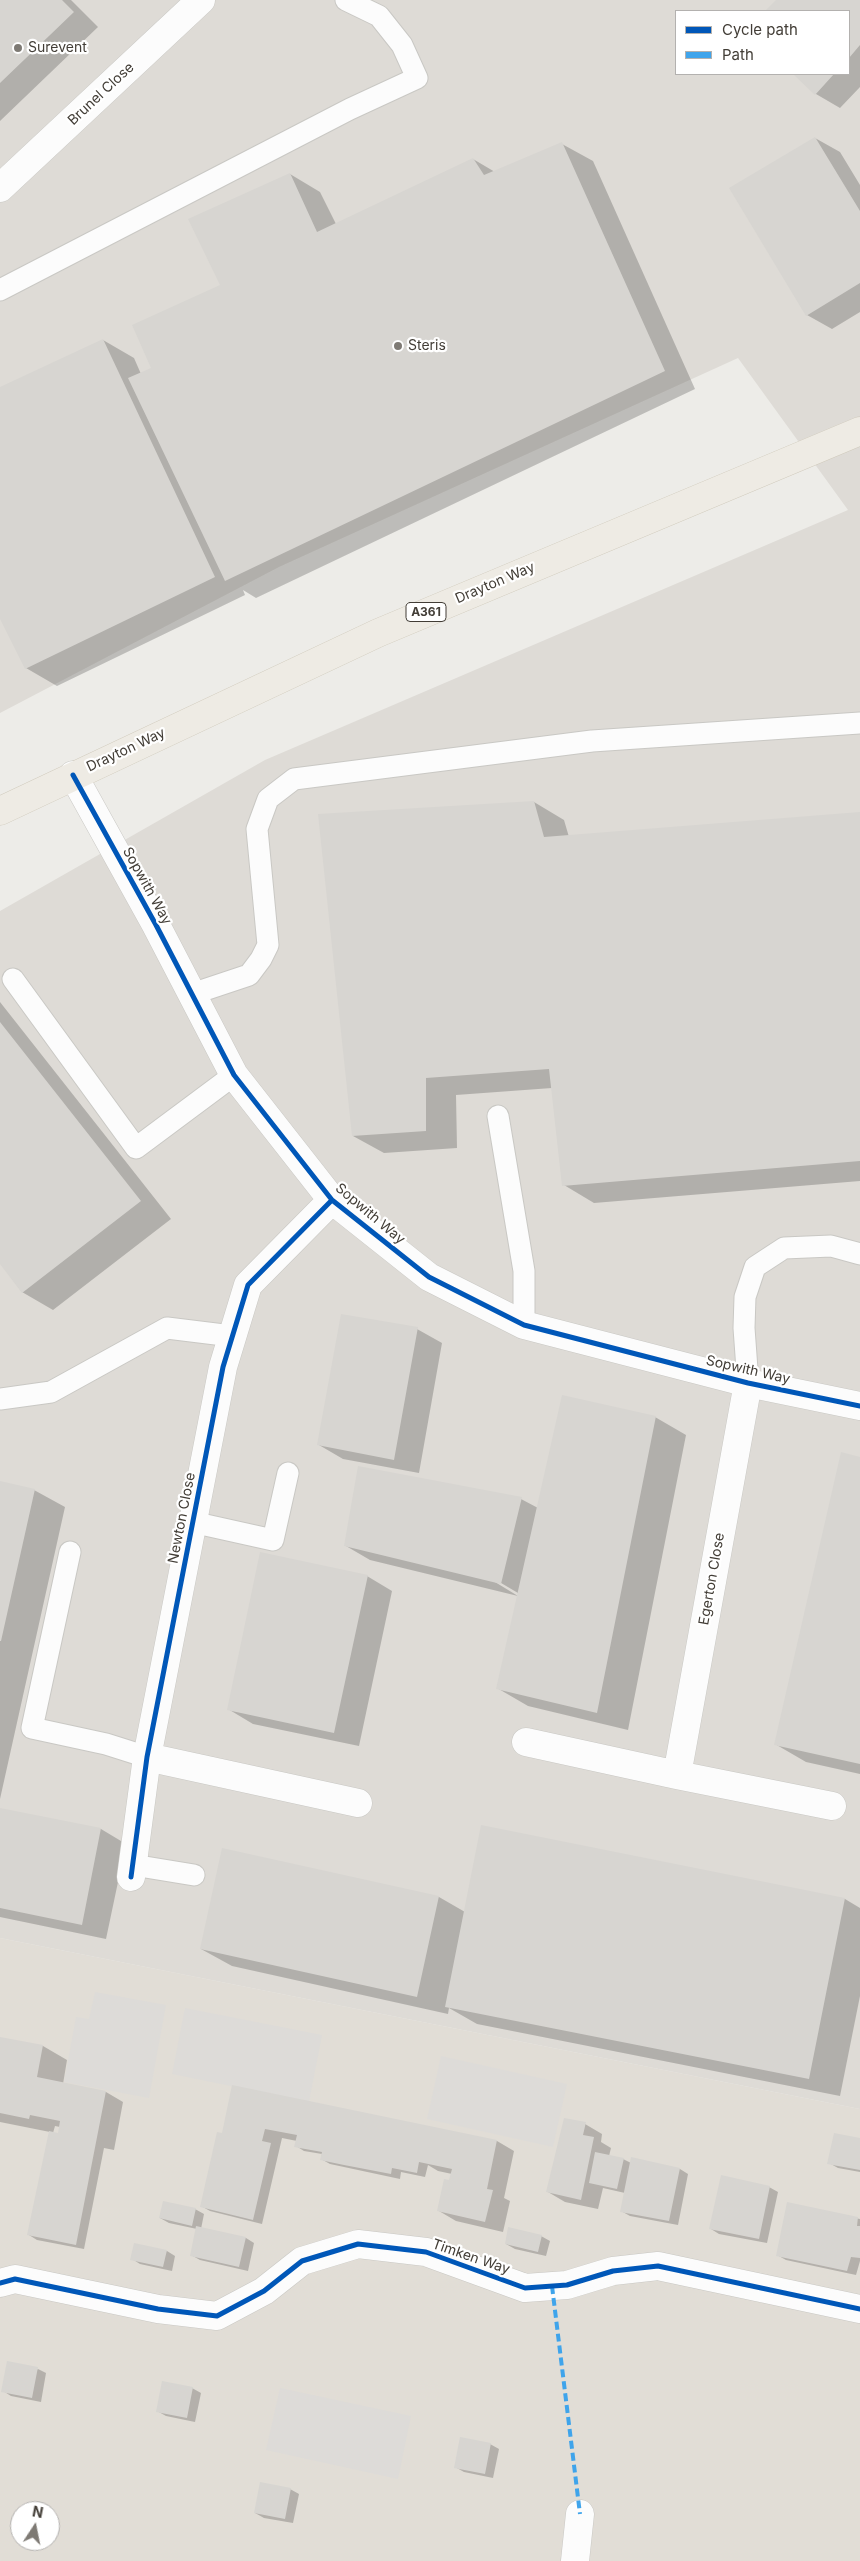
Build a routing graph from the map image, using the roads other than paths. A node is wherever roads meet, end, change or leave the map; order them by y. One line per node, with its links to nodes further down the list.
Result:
1 (200, 0): 3 (street, Brunel Close)
2 (346, 0): 4 (lane)
3 (0, 188)
4 (0, 290)
5 (860, 431): 7 (main road, Drayton Way / A361)
6 (860, 723): 10 (lane)
7 (73, 775): 8 (main road, Drayton Way / A361); 10 (street, Sopwith Way)
8 (0, 811)
9 (13, 980): 11 (lane)
10 (192, 994): 11 (street, Sopwith Way)
11 (234, 1075): 13 (street, Sopwith Way)
12 (498, 1116): 15 (lane)
13 (332, 1200): 15 (street, Sopwith Way); 16 (street, Newton Close)
14 (860, 1254): 17 (lane)
15 (524, 1325): 17 (street, Sopwith Way)
16 (232, 1336): 18 (lane); 21 (street, Newton Close)
17 (748, 1382): 19 (street, Sopwith Way); 25 (street, Egerton Close)
18 (0, 1399)
19 (860, 1406)
20 (288, 1473): 21 (lane)
21 (192, 1522): 24 (street, Newton Close)
22 (70, 1552): 24 (lane)
23 (526, 1742): 25 (street)
24 (147, 1757): 26 (street); 28 (street, Newton Close)
25 (677, 1775): 27 (street)
26 (358, 1803)
27 (832, 1806)
28 (132, 1871): 29 (lane)
29 (194, 1875)
30 (0, 2283): 31 (street, Timken Way)
31 (860, 2309)
32 (580, 2514): 33 (street)
33 (575, 2561)

